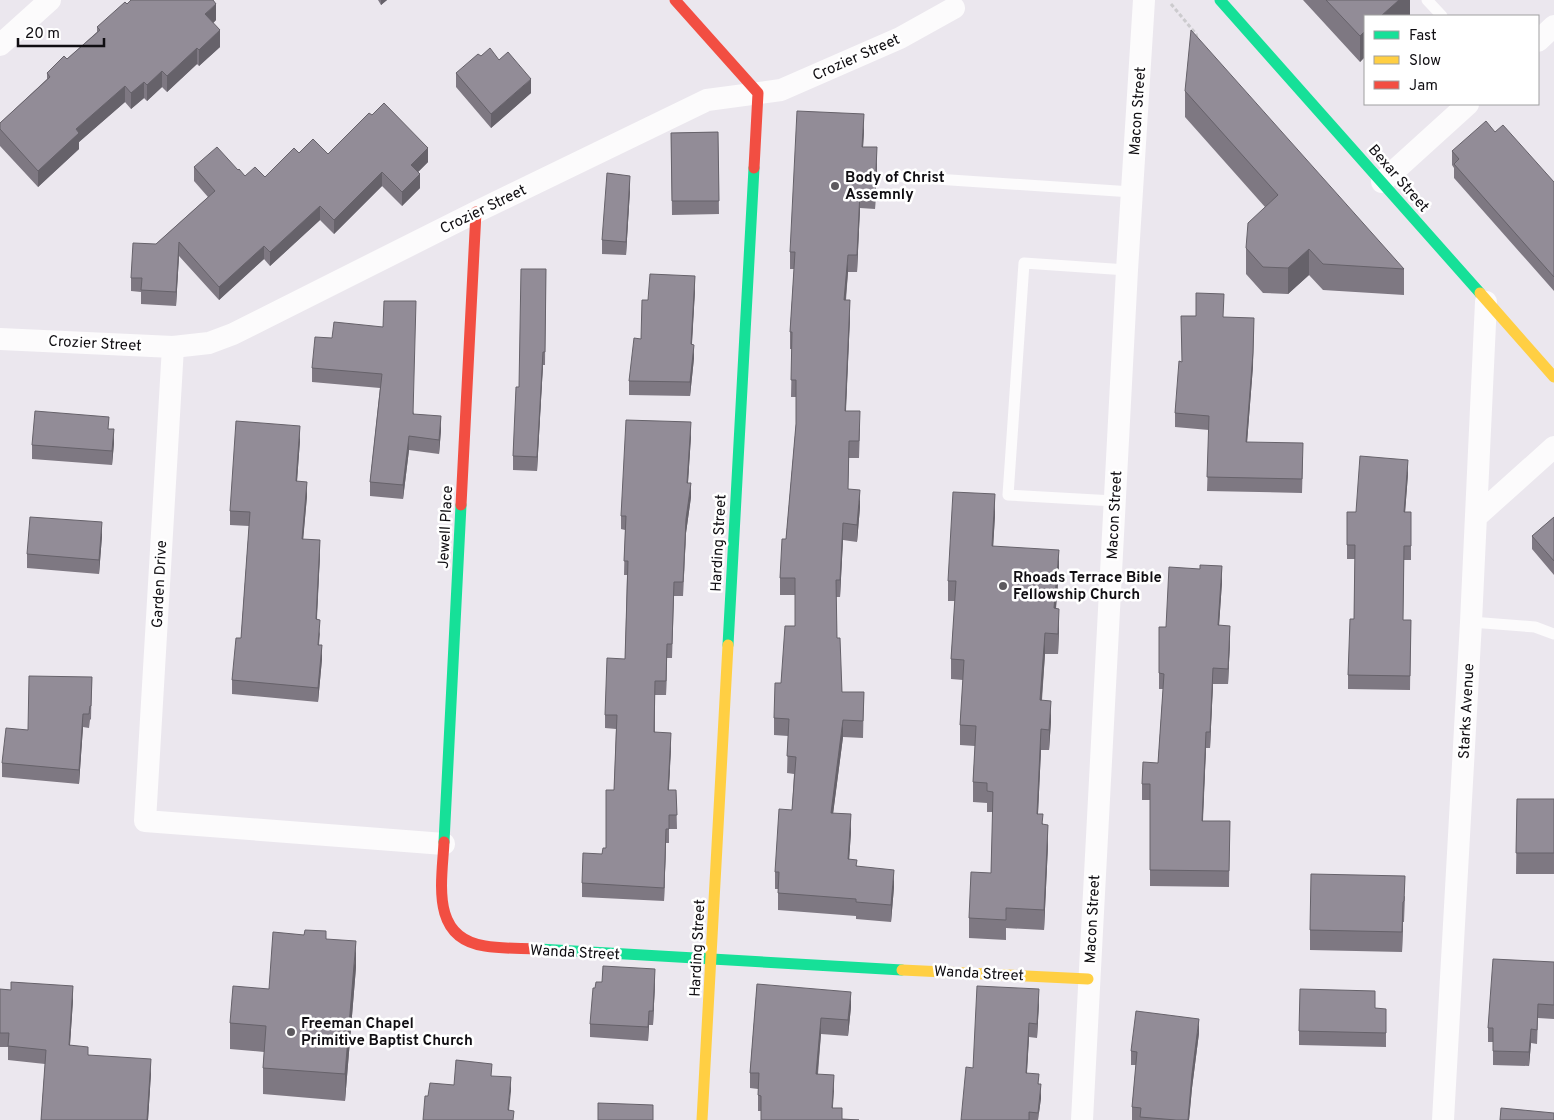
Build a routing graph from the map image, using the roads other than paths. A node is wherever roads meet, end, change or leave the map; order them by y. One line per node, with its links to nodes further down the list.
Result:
1 (50, 0): 10 (street)
2 (1144, 0): 15 (street, Macon Street)
3 (1220, 0): 14 (street, Bexar Street)
4 (1428, 0): 7 (lane)
5 (678, 1): 11 (street)
6 (954, 8): 11 (street, Crozier Street)
7 (1441, 15)
8 (1554, 26): 9 (street)
9 (1539, 39)
10 (0, 45)
11 (758, 93): 16 (street, Crozier Street); 28 (street, Harding Street)
12 (1467, 105): 14 (street)
13 (891, 176): 15 (lane)
14 (1382, 182): 18 (street, Bexar Street)
15 (1132, 192): 17 (street, Macon Street)
16 (476, 212): 20 (street, Crozier Street); 27 (street, Jewell Place)
17 (1127, 270): 23 (street, Macon Street); 23 (lane)
18 (1486, 302): 21 (street, Bexar Street); 24 (street, Starks Avenue)
19 (0, 339): 20 (street, Crozier Street)
20 (173, 347): 27 (street, Garden Drive)
21 (1554, 377)
22 (1554, 447): 24 (street)
23 (1114, 502): 29 (street, Macon Street)
24 (1476, 517): 25 (street, Starks Avenue)
25 (1471, 622): 26 (lane); 32 (street, Starks Avenue)
26 (1554, 634)
27 (444, 844): 28 (street, Wanda Street)
28 (711, 960): 29 (street, Wanda Street); 30 (street, Harding Street)
29 (1088, 979): 31 (street, Macon Street)
30 (702, 1120)
31 (1082, 1120)
32 (1442, 1120)

